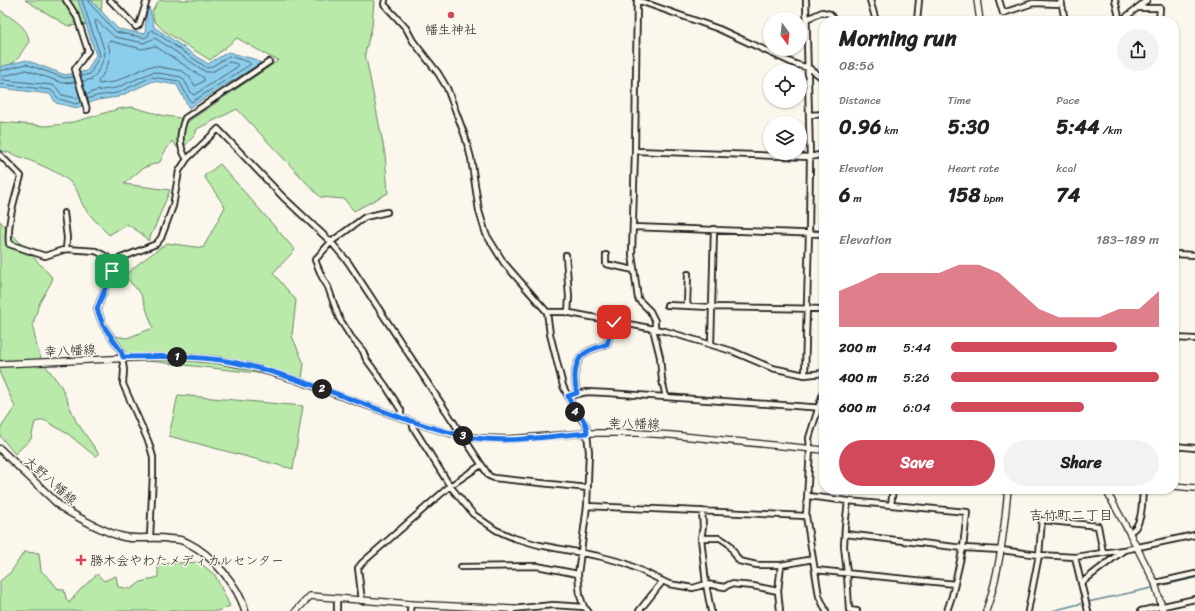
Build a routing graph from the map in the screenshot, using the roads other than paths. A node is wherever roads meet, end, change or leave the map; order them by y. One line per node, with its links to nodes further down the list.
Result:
1 (66, 0): 28 (street)
2 (110, 0): 3 (street)
3 (147, 0)
4 (385, 0): 56 (street)
5 (637, 0): 26 (street); 31 (street)
6 (806, 0): 15 (street)
7 (870, 0): 17 (street)
8 (919, 0): 18 (street)
9 (977, 0): 19 (street)
10 (999, 0): 13 (street)
11 (1115, 0): 21 (street)
12 (1147, 0): 14 (street)
13 (1061, 2): 20 (street)
14 (1139, 8): 22 (street); 23 (street)
15 (807, 12)
16 (832, 16): 24 (street)
17 (875, 16)
18 (917, 16)
19 (979, 16)
20 (1064, 16)
21 (1120, 16)
22 (1128, 16)
23 (1159, 16)
24 (807, 19): 26 (street)
25 (269, 62): 35 (street)
26 (809, 68): 27 (street); 30 (street)
27 (819, 75)
28 (87, 109)
29 (819, 114): 30 (street)
30 (810, 115): 34 (street)
31 (635, 151): 34 (street); 38 (street)
32 (0, 155): 43 (street)
33 (819, 155): 34 (street)
34 (810, 157): 40 (street)
35 (188, 159): 42 (street); 48 (street)
36 (387, 212): 42 (street)
37 (64, 213): 43 (street)
38 (633, 227): 39 (street); 49 (street)
39 (714, 229): 40 (street); 53 (street)
40 (810, 233): 41 (street); 54 (street)
41 (819, 234)
42 (331, 242): 72 (street); 75 (street)
43 (66, 249): 48 (street)
44 (606, 254): 49 (street)
45 (1179, 254): 47 (street)
46 (566, 255): 57 (street)
47 (1195, 255)
48 (111, 262): 63 (street)
49 (634, 270): 59 (street)
50 (688, 274): 52 (street)
51 (667, 305): 52 (street)
52 (687, 306): 53 (street)
53 (711, 307): 54 (street); 62 (street)
54 (807, 308): 55 (street); 66 (street)
55 (819, 309)
56 (548, 312): 57 (street); 68 (street)
57 (568, 313): 58 (street)
58 (614, 322): 59 (street); 67 (street)
59 (654, 329): 62 (street); 69 (street)
60 (1179, 338): 61 (street)
61 (1195, 339)
62 (711, 345): 66 (street)
63 (123, 357): 64 (street, 幸八幡線); 72 (street, 幸八幡線); 99 (street)
64 (0, 364)
65 (819, 374): 66 (street)
66 (804, 375)
67 (577, 393): 68 (street); 69 (street)
68 (568, 396): 74 (street)
69 (666, 397): 70 (street)
70 (819, 408)
71 (819, 413): 79 (street)
72 (401, 417): 73 (street, 幸八幡線)
73 (413, 422): 75 (street, 幸八幡線); 82 (street)
74 (587, 433): 75 (street, 幸八幡線); 79 (street, 幸八幡線); 84 (street)
75 (463, 436): 81 (street)
76 (1179, 446): 77 (street)
77 (1195, 448)
78 (0, 449): 99 (main road, 大野八幡線)
79 (810, 449): 80 (street, 幸八幡線); 90 (street)
80 (819, 450)
81 (482, 465): 82 (street); 84 (street)
82 (450, 486): 106 (street); 124 (street)
83 (1179, 486): 85 (street)
84 (588, 488): 93 (street)
85 (1195, 488)
86 (892, 494): 92 (street)
87 (1007, 494): 103 (street)
88 (1108, 494): 96 (street)
89 (1143, 494): 96 (street)
90 (808, 496): 91 (street); 95 (street)
91 (848, 501): 92 (street); 97 (street)
92 (891, 505): 101 (street)
93 (587, 506): 94 (street); 106 (street)
94 (702, 511): 95 (street); 100 (street)
95 (806, 516): 109 (street)
96 (1129, 532): 102 (street)
97 (845, 534): 101 (street); 113 (street)
98 (1195, 535): 102 (street)
99 (150, 537): 129 (main road, 大野八幡線)
100 (701, 538): 110 (street); 119 (street)
101 (964, 548): 103 (street); 120 (street)
102 (1137, 548): 104 (street); 118 (street)
103 (1001, 550): 107 (street); 140 (street)
104 (1124, 550): 105 (street); 117 (street)
105 (1103, 553): 107 (street); 108 (street)
106 (581, 554): 114 (street); 116 (street)
107 (1039, 555): 108 (street); 141 (street)
108 (1075, 557): 117 (street)
109 (813, 559): 110 (street); 112 (street)
110 (781, 565): 121 (street)
111 (461, 567): 114 (street)
112 (815, 570): 113 (street); 137 (street)
113 (847, 572): 120 (street); 138 (street)
114 (578, 574): 126 (street)
115 (1195, 574): 118 (street)
116 (662, 582): 119 (street); 134 (street)
117 (1082, 583): 142 (street)
118 (1155, 583): 127 (street)
119 (706, 584): 121 (street); 135 (street)
120 (955, 584): 139 (street)
121 (778, 591): 136 (street)
122 (337, 599): 124 (street); 130 (street); 131 (street)
123 (1195, 599): 127 (street)
124 (362, 601): 125 (street)
125 (411, 604): 128 (street); 132 (street)
126 (584, 607): 128 (street); 133 (street)
127 (1162, 608): 143 (street)
128 (512, 610)
129 (245, 611)
130 (296, 611)
131 (338, 611)
132 (410, 611)
133 (588, 611)
134 (639, 611)
135 (711, 611)
136 (780, 611)
137 (826, 611)
138 (857, 611)
139 (946, 611)
140 (986, 611)
141 (1028, 611)
142 (1088, 611)
143 (1141, 611)

